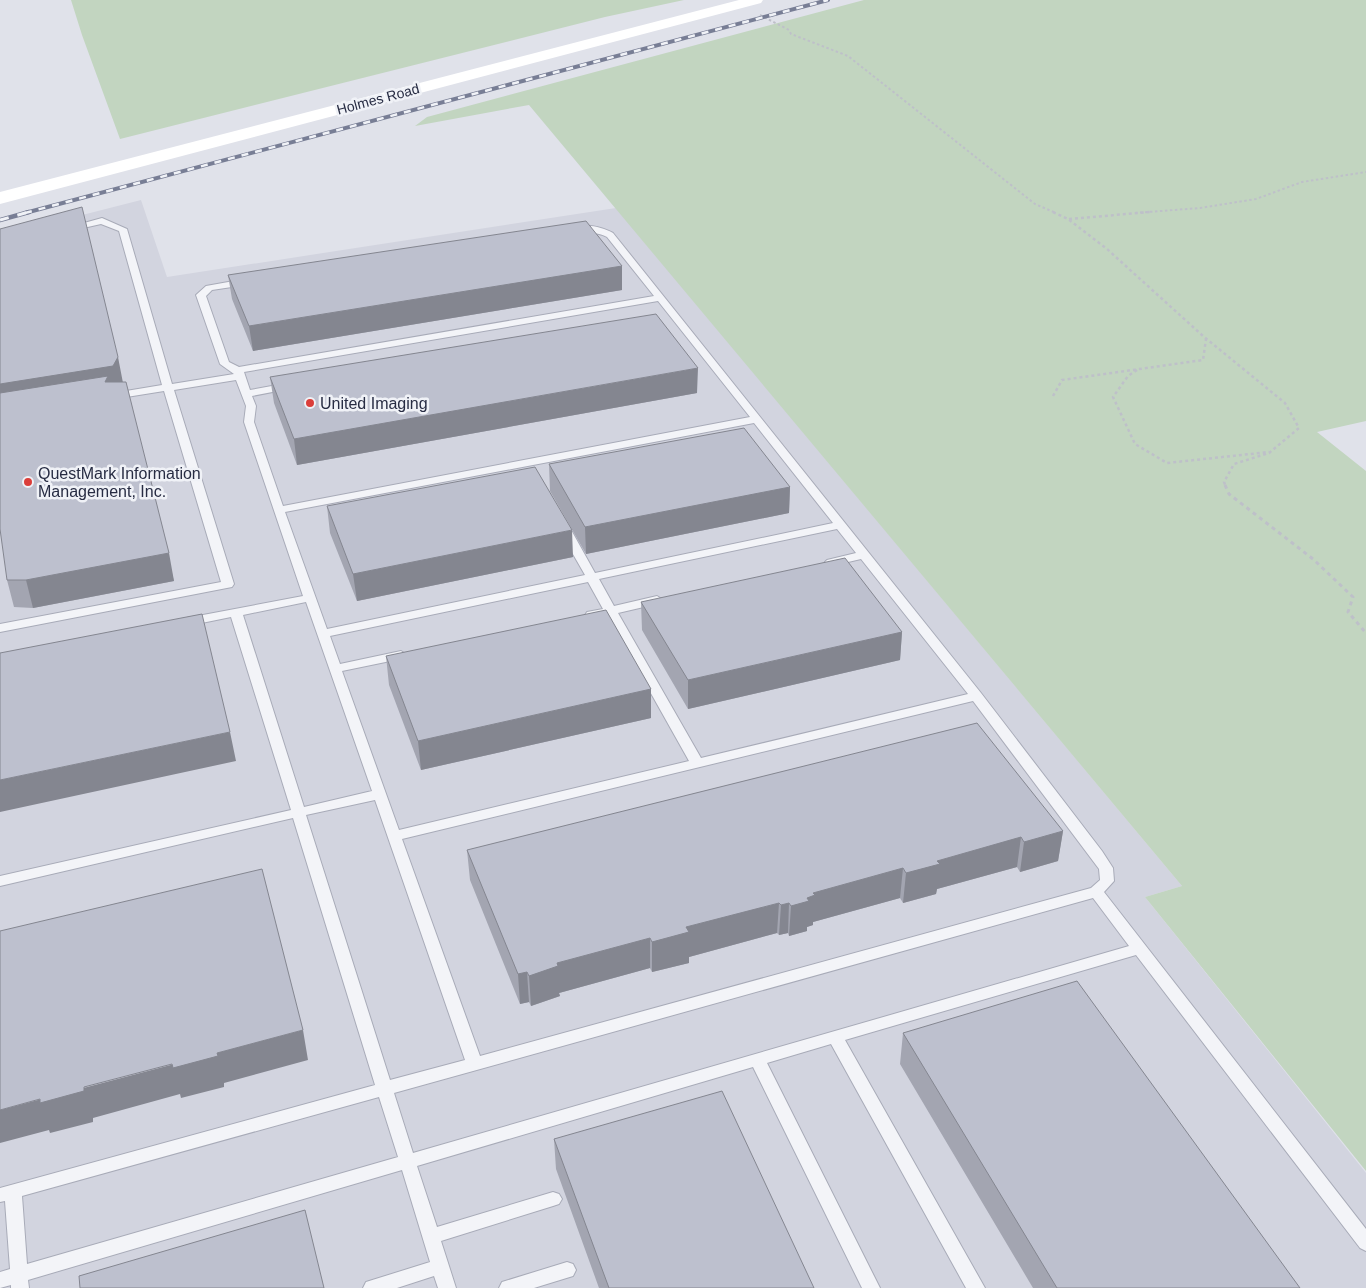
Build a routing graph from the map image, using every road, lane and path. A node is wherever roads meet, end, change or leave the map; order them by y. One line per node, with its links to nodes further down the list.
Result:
1 (756, 0): 2 (main road, Holmes Road)
2 (729, 3): 4 (main road, Holmes Road); 5 (main road, Holmes Road); 6 (path)
3 (1366, 172): 6 (path)
4 (0, 188)
5 (0, 198)
6 (1068, 219): 11 (path)
7 (61, 231): 15 (lane)
8 (564, 232): 10 (lane)
9 (255, 280): 13 (lane)
10 (660, 298): 13 (lane); 19 (lane)
11 (1206, 339): 12 (path); 20 (path)
12 (1137, 370): 17 (path); 20 (path)
13 (239, 373): 15 (lane); 16 (lane)
14 (295, 385): 16 (lane)
15 (168, 387): 18 (lane); 33 (lane)
16 (246, 394): 21 (lane)
17 (1053, 396)
18 (103, 398)
19 (757, 419): 21 (lane); 23 (lane)
20 (1272, 451): 34 (path)
21 (279, 510): 27 (lane)
22 (560, 520): 26 (lane)
23 (839, 525): 24 (lane); 26 (lane)
24 (864, 555): 25 (lane); 38 (lane)
25 (816, 566)
26 (592, 576): 29 (lane); 35 (lane)
27 (310, 598): 30 (lane); 35 (lane)
28 (670, 598): 29 (lane)
29 (611, 611): 31 (lane); 39 (lane)
30 (236, 612): 32 (lane); 41 (lane)
31 (583, 617)
32 (170, 626)
33 (0, 628)
34 (1366, 633)
35 (322, 634): 37 (lane)
36 (411, 653): 37 (lane)
37 (335, 669): 40 (lane)
38 (976, 696): 39 (lane); 44 (lane)
39 (697, 763): 42 (lane)
40 (379, 794): 41 (lane); 42 (lane)
41 (298, 813): 43 (lane); 49 (lane)
42 (394, 836): 48 (lane)
43 (0, 881)
44 (1096, 892): 45 (lane); 48 (lane)
45 (1140, 948): 46 (lane); 54 (lane)
46 (835, 1036): 47 (lane); 63 (lane)
47 (756, 1059): 50 (lane); 62 (lane)
48 (474, 1064): 49 (lane)
49 (385, 1088): 50 (lane); 51 (lane)
50 (408, 1161): 53 (lane); 58 (lane)
51 (6, 1193): 58 (lane)
52 (553, 1199): 53 (lane)
53 (431, 1236): 55 (lane)
54 (1366, 1243)
55 (441, 1266): 59 (lane); 60 (lane)
56 (567, 1270): 61 (lane)
57 (0, 1280): 58 (lane)
58 (19, 1281)
59 (372, 1288)
60 (447, 1288)
61 (508, 1288)
62 (871, 1288)
63 (976, 1288)

